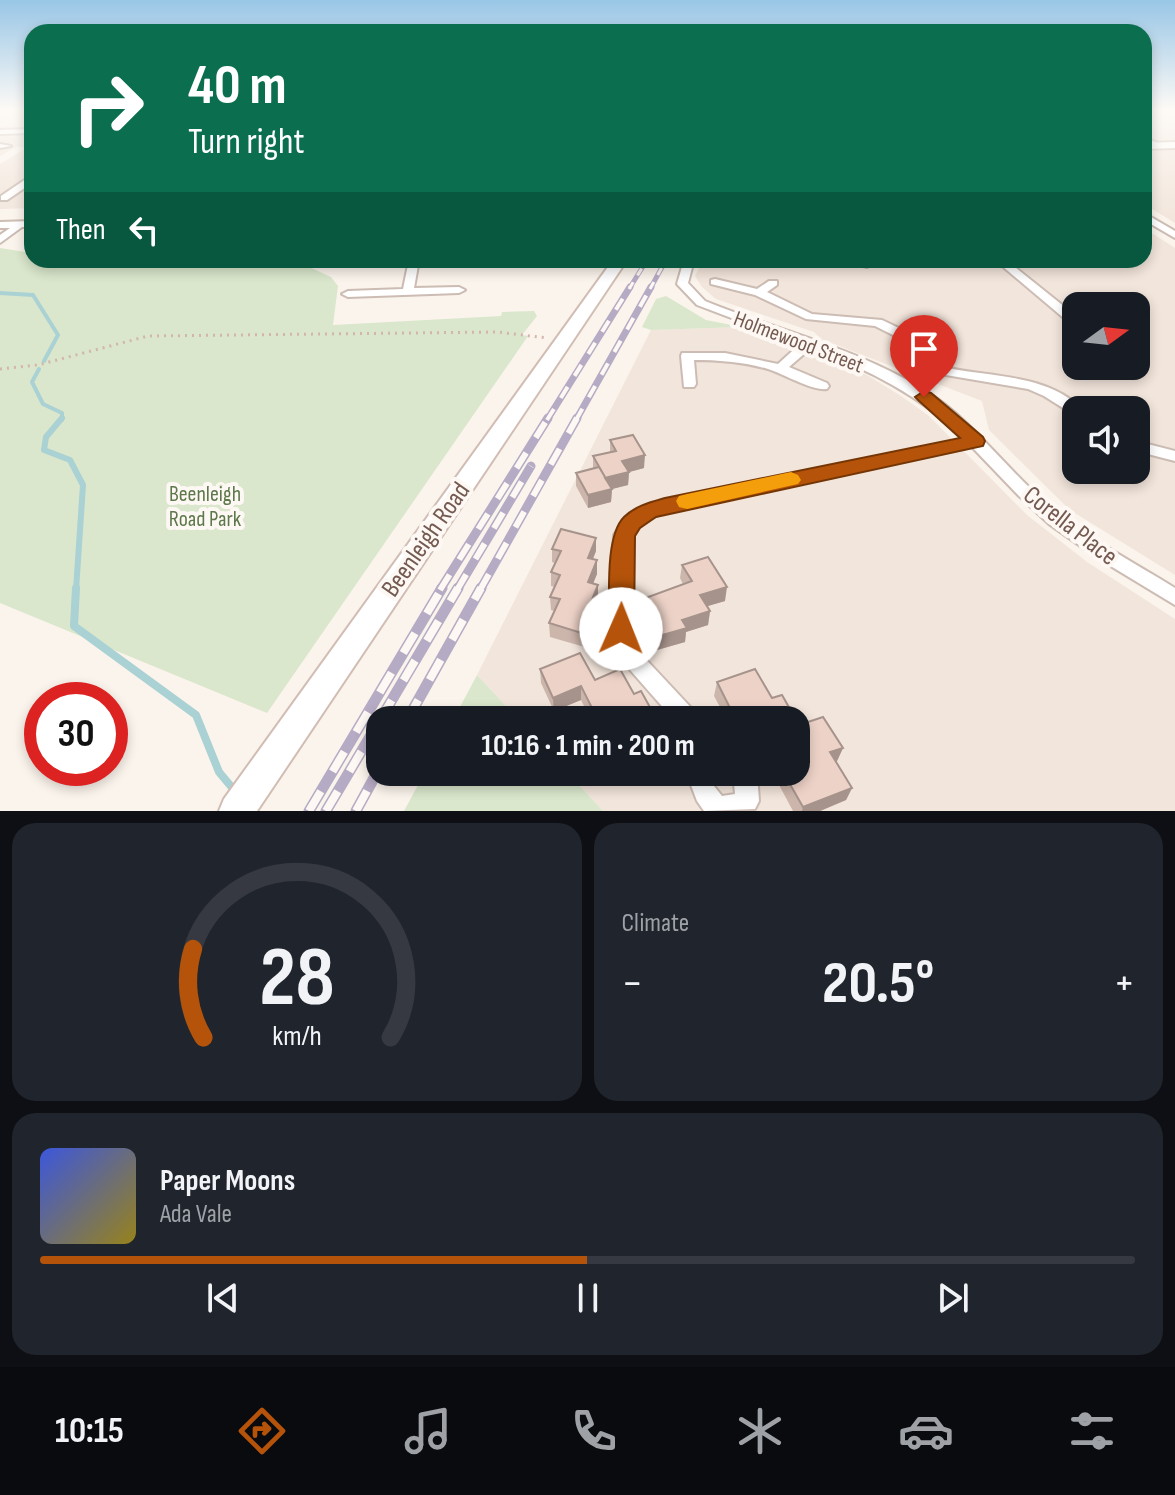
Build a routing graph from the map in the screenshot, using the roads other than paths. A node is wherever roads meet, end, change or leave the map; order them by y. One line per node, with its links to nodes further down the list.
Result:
1 (24, 185): 2 (street)
2 (19, 188): 3 (street); 4 (street)
3 (24, 188)
4 (4, 198)
5 (1152, 221): 9 (street)
6 (20, 224): 7 (street); 8 (street); 10 (street)
7 (24, 224)
8 (0, 225)
9 (1175, 235)
10 (0, 240)
11 (412, 268): 18 (street)
12 (612, 268): 36 (main road, Beenleigh Road)
13 (687, 268): 22 (street, Holmewood Street)
14 (1010, 268): 21 (street)
15 (710, 282): 19 (street)
16 (773, 283): 19 (street)
17 (459, 290): 18 (street)
18 (408, 291): 20 (street)
19 (759, 293): 23 (street)
20 (348, 294)
21 (1062, 311)
22 (809, 343): 24 (street); 29 (street, Holmewood Street)
23 (921, 359)
24 (782, 367): 26 (street); 27 (street)
25 (939, 370): 28 (street)
26 (689, 384)
27 (822, 386)
28 (1062, 402)
29 (976, 441): 32 (street, Corella Place); 33 (street)
30 (1150, 450): 31 (street)
31 (1175, 456)
32 (1175, 597)
33 (675, 706)
34 (703, 786): 35 (street)
35 (746, 786)
36 (236, 811)

